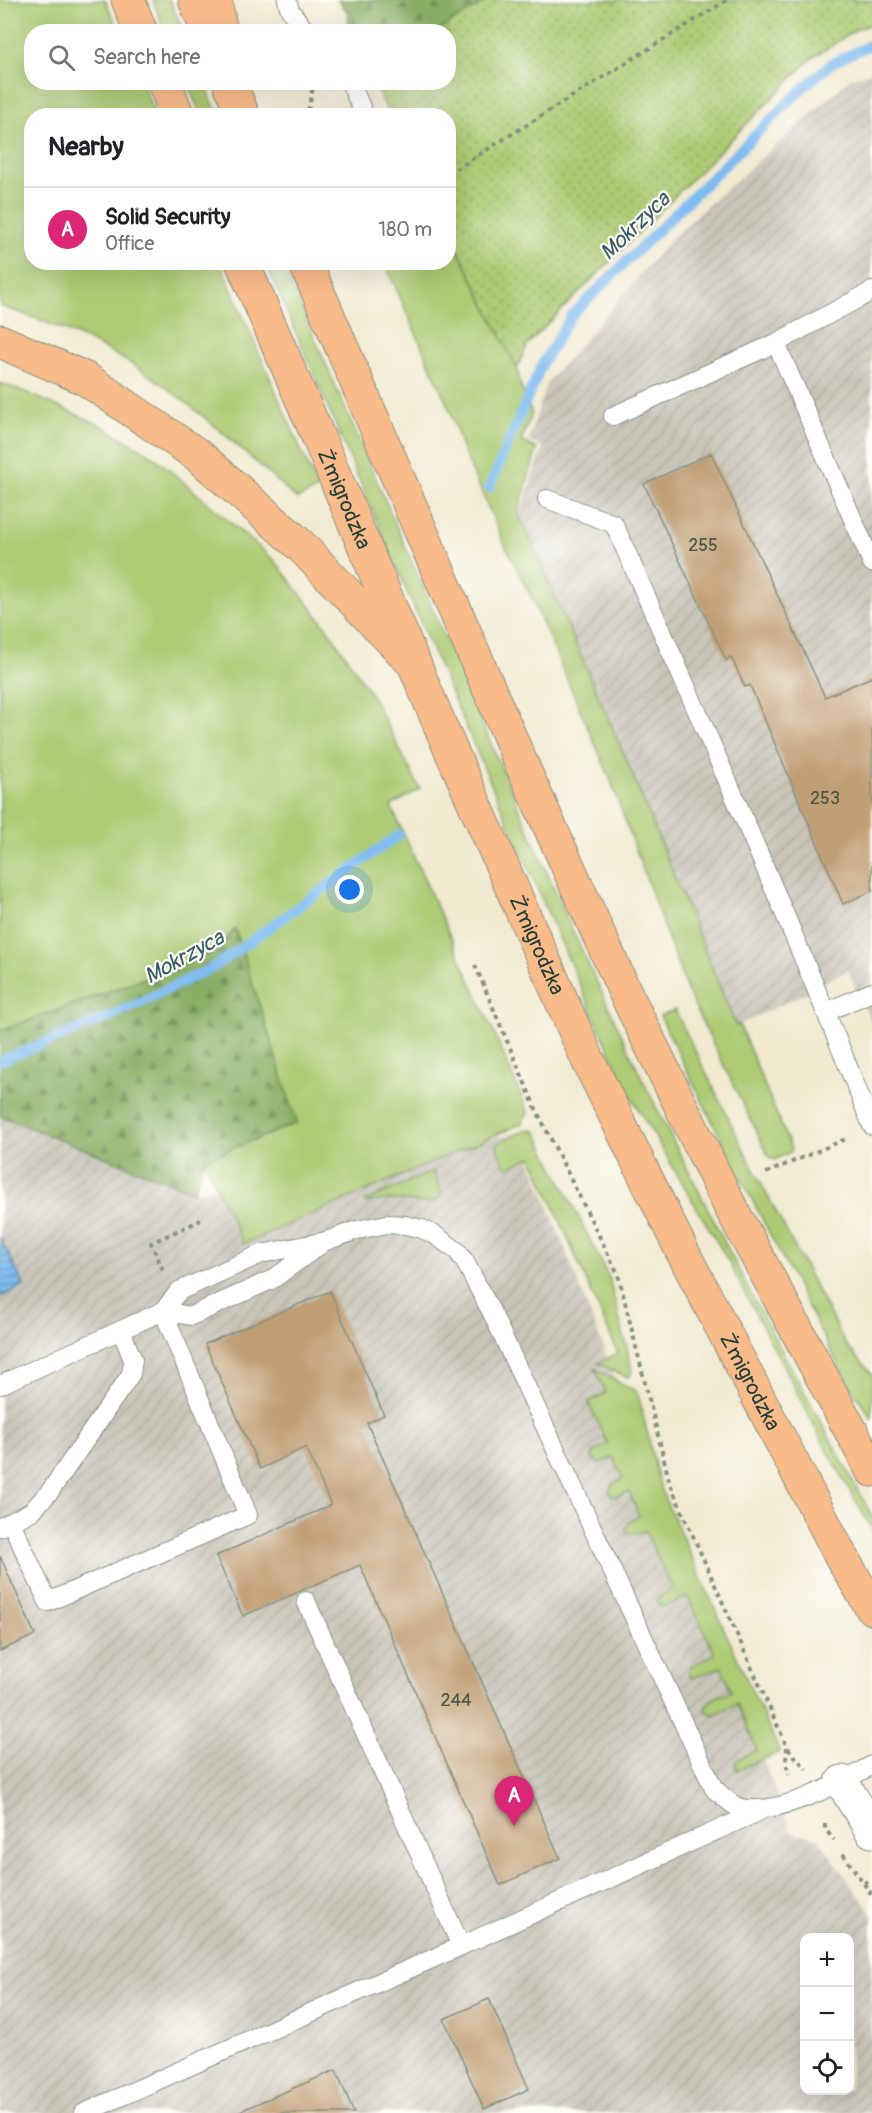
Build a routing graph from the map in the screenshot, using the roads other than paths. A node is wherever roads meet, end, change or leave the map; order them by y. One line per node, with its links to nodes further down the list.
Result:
1 (128, 0): 5 (main road)
2 (195, 0): 6 (main road)
3 (215, 0): 7 (main road)
4 (287, 0): 8 (lane)
5 (138, 24)
6 (205, 24)
7 (220, 24)
8 (300, 24)
9 (167, 90): 11 (main road)
10 (354, 90): 12 (lane)
11 (175, 108)
12 (361, 108)
13 (245, 270): 21 (main road, Żmigrodzka)
14 (308, 270): 30 (main road)
15 (872, 291): 17 (lane)
16 (0, 341): 21 (main road)
17 (776, 343): 18 (lane); 20 (lane)
18 (613, 416)
19 (547, 499): 23 (lane)
20 (872, 563)
21 (415, 665): 33 (main road, Żmigrodzka)
22 (872, 992): 23 (lane)
23 (826, 1012): 24 (lane)
24 (867, 1097): 25 (lane)
25 (872, 1126)
26 (326, 1241): 27 (lane); 27 (lane); 36 (lane)
27 (163, 1311): 28 (lane); 31 (lane)
28 (121, 1330): 29 (lane); 31 (lane)
29 (0, 1385)
30 (872, 1470)
31 (6, 1524)
32 (306, 1601): 38 (lane)
33 (872, 1608)
34 (872, 1765): 35 (lane)
35 (842, 1782): 36 (lane); 37 (street)
36 (763, 1809): 38 (lane)
37 (872, 1831)
38 (460, 1946): 39 (lane)
39 (84, 2113)

